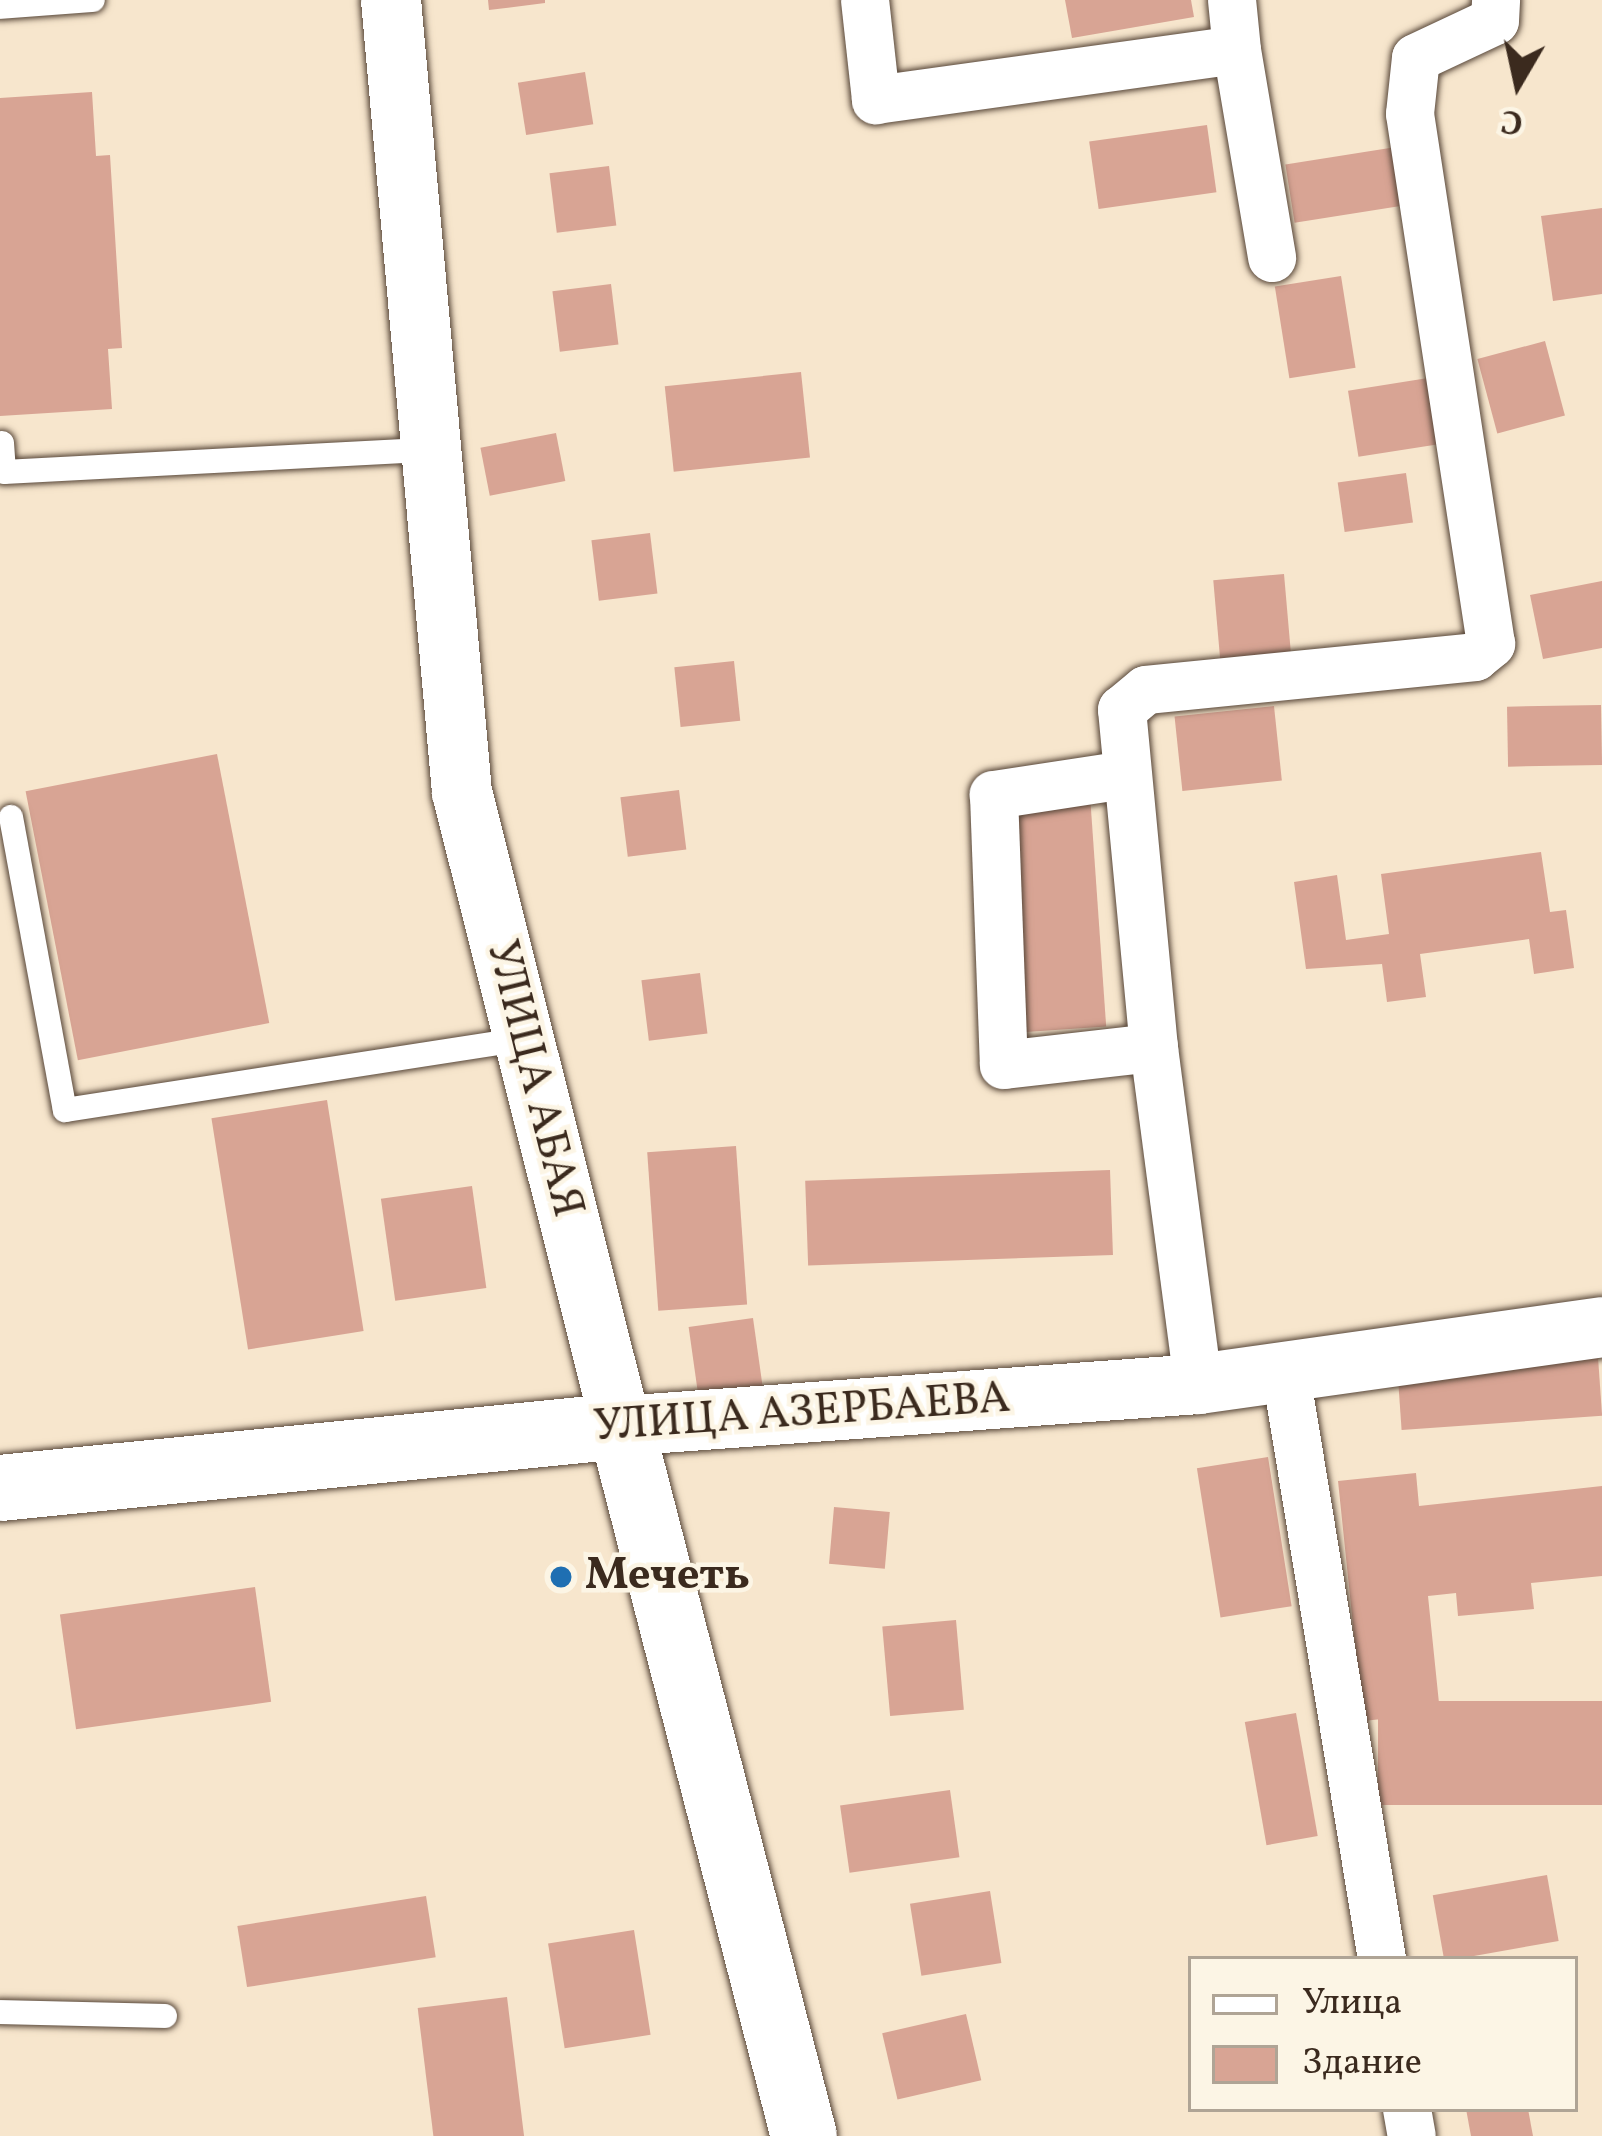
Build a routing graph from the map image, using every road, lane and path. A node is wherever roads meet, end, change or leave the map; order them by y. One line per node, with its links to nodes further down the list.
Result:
1 (92, 0): 6 (lane)
2 (391, 0): 10 (street, УЛИЦА АБАЯ)
3 (866, 0): 7 (street)
4 (1232, 0): 7 (street)
5 (1496, 0): 11 (street)
6 (0, 7)
7 (1238, 50): 8 (street)
8 (1272, 258)
9 (2, 443): 10 (lane)
10 (428, 450): 13 (street, УЛИЦА АБАЯ)
11 (1124, 775): 14 (street); 14 (street)
12 (11, 817): 13 (lane)
13 (523, 1039): 18 (street, УЛИЦА АБАЯ)
14 (1154, 1048): 17 (street)
15 (1602, 1327): 16 (street, УЛИЦА АЗЕРБАЕВА)
16 (1286, 1374): 17 (street, УЛИЦА АЗЕРБАЕВА); 20 (street)
17 (1198, 1384): 18 (street, УЛИЦА АЗЕРБАЕВА)
18 (621, 1426): 19 (main road, УЛИЦА АЗЕРБАЕВА); 23 (main road, УЛИЦА АБАЯ)
19 (0, 1488)
20 (1382, 1956)
21 (0, 2012): 22 (lane)
22 (165, 2015)
23 (804, 2136)

